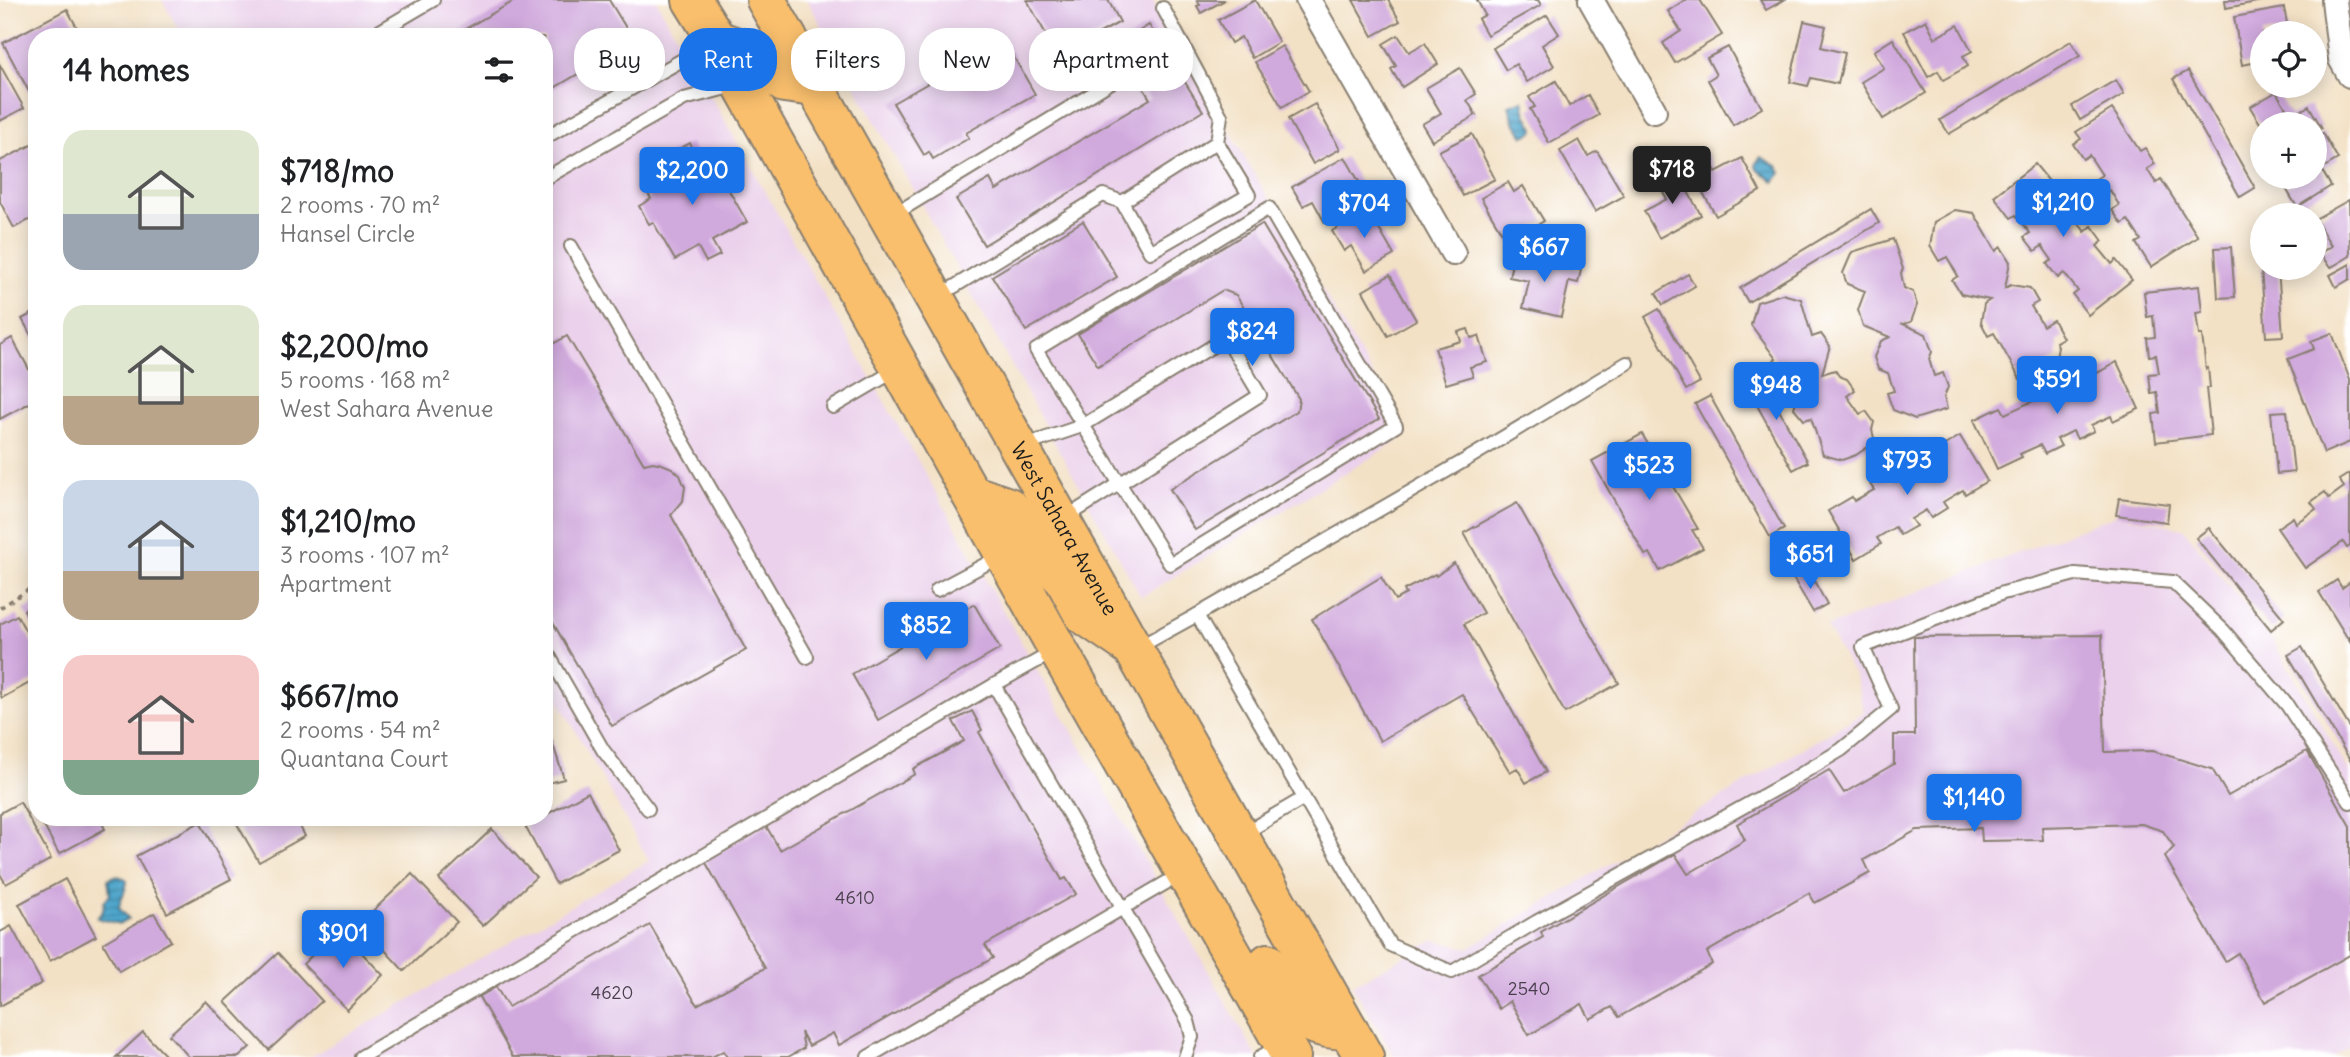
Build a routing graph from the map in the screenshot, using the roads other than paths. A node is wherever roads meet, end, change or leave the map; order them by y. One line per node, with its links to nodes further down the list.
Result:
1 (433, 0): 9 (lane)
2 (692, 0): 10 (main road)
3 (699, 0): 8 (main road)
4 (1308, 0): 27 (street)
5 (1591, 0): 20 (street)
6 (2334, 0): 14 (street)
7 (1163, 9): 22 (lane)
8 (773, 12): 11 (main road, West Sahara Avenue)
9 (385, 28)
10 (710, 28)
11 (791, 44)
12 (679, 62): 21 (lane)
13 (777, 75): 15 (main road)
14 (2350, 75)
15 (791, 84)
16 (714, 91): 23 (lane)
17 (744, 91): 30 (main road)
18 (817, 91): 25 (main road, West Sahara Avenue)
19 (1097, 91): 25 (lane)
20 (1654, 111)
21 (553, 133)
22 (1217, 142): 24 (lane); 24 (lane)
23 (553, 174)
24 (1122, 202): 28 (lane)
25 (890, 217): 28 (main road, West Sahara Avenue)
26 (571, 246): 42 (lane)
27 (1452, 253)
28 (936, 298): 33 (main road, West Sahara Avenue)
29 (1627, 363): 39 (lane)
30 (900, 368): 31 (lane); 35 (main road)
31 (833, 407)
32 (1082, 426): 33 (lane); 34 (lane); 34 (lane); 34 (lane)
33 (1020, 447): 36 (main road, West Sahara Avenue)
34 (1120, 484): 36 (lane)
35 (971, 494): 36 (main road); 37 (main road)
36 (1061, 520): 41 (main road, West Sahara Avenue)
37 (1004, 554): 38 (lane); 40 (main road); 41 (main road)
38 (937, 590)
39 (1197, 615): 41 (lane); 45 (lane)
40 (1058, 650): 44 (lane); 49 (main road)
41 (1134, 650): 48 (main road, West Sahara Avenue)
42 (807, 657)
43 (553, 663): 47 (lane)
44 (994, 685): 50 (lane); 54 (lane)
45 (1304, 798): 46 (lane); 48 (lane)
46 (2350, 802)
47 (648, 809)
48 (1240, 836): 52 (main road, West Sahara Avenue)
49 (1184, 872): 50 (lane); 51 (main road)
50 (1123, 909): 55 (lane); 56 (lane)
51 (1216, 924): 52 (main road); 53 (main road)
52 (1347, 1048): 53 (main road)
53 (1278, 1053)
54 (360, 1057)
55 (868, 1057)
56 (1185, 1057)

